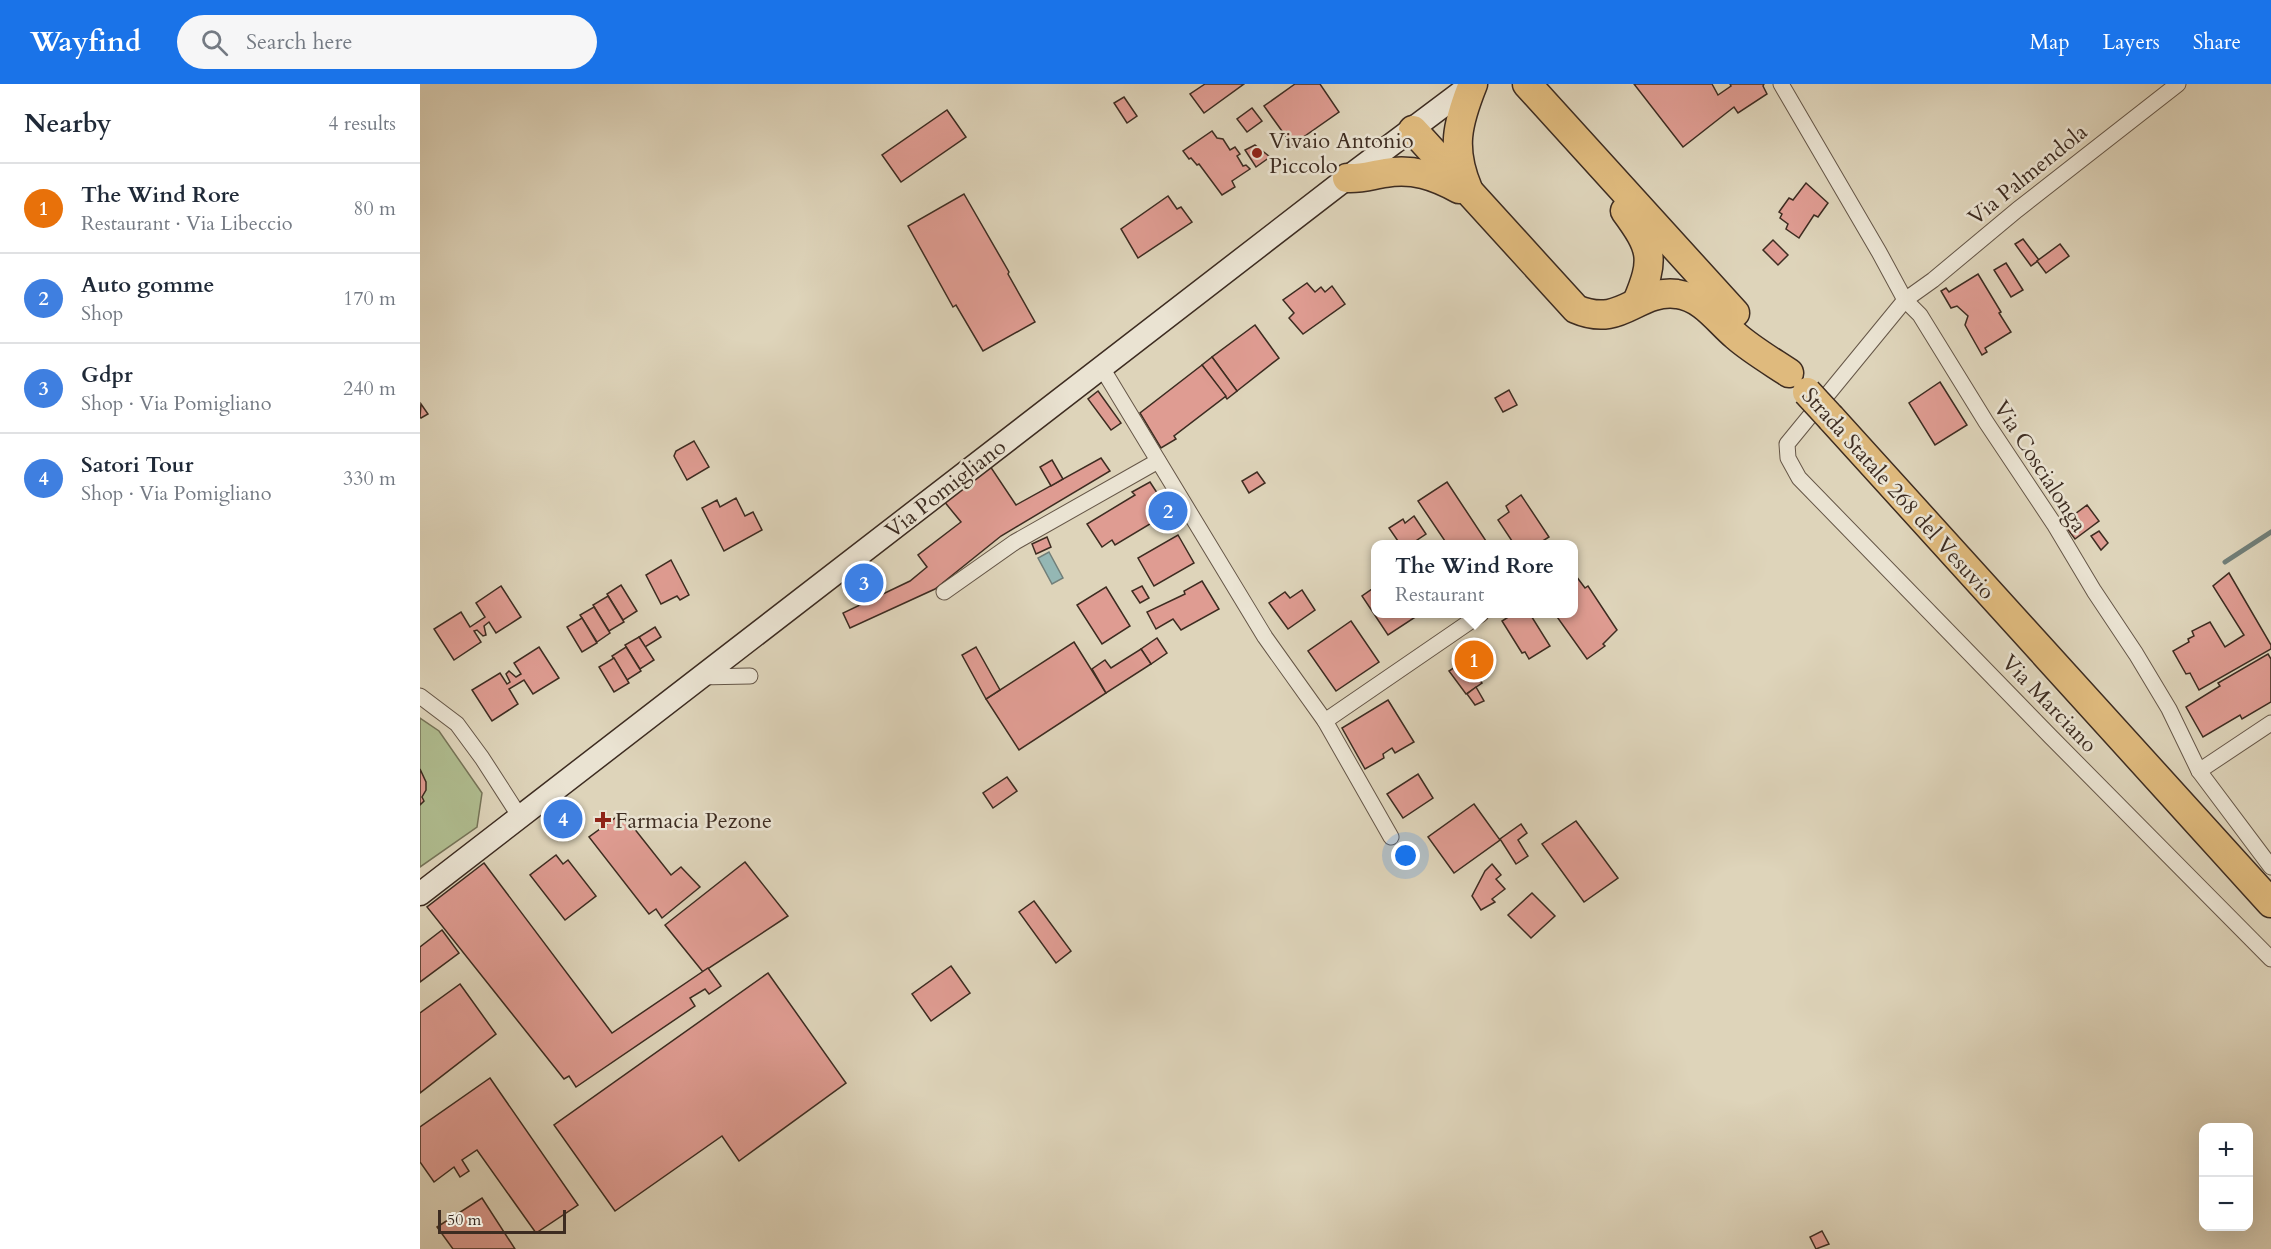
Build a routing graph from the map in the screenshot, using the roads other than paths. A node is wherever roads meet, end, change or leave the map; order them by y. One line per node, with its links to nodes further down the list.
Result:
1 (1472, 84): 6 (main road, Via Pomigliano); 8 (highway)
2 (1527, 84): 5 (highway, Strada Statale 268 del Vesuvio)
3 (1781, 84): 9 (street, Via Coscialonga)
4 (2178, 84): 9 (street, Via Palmendola)
5 (1567, 128): 10 (highway); 12 (highway, Strada Statale 268 del Vesuvio)
6 (1413, 130): 7 (main road, Via Pomigliano); 8 (highway)
7 (1347, 178): 8 (highway); 11 (main road, Via Pomigliano)
8 (1471, 196): 10 (highway)
9 (1905, 300): 14 (street, Via Palmendola); 22 (street, Via Coscialonga)
10 (1637, 302): 12 (highway)
11 (1102, 368): 13 (street); 18 (main road, Via Pomigliano)
12 (1798, 382): 27 (highway, Strada Statale 268 del Vesuvio, bridge)
13 (1158, 461): 15 (street); 20 (street)
14 (1799, 478): 28 (street, Via Marciano)
15 (944, 592)
16 (1475, 618): 20 (street)
17 (750, 676): 18 (street)
18 (699, 677): 23 (main road, Via Pomigliano)
19 (420, 696): 23 (street)
20 (1325, 721): 24 (street)
21 (2271, 723): 22 (street)
22 (2199, 771): 25 (street, Via Coscialonga)
23 (520, 817): 26 (main road, Via Pomigliano)
24 (1391, 837)
25 (2271, 867)
26 (420, 894)
27 (2271, 903)
28 (2271, 958)

